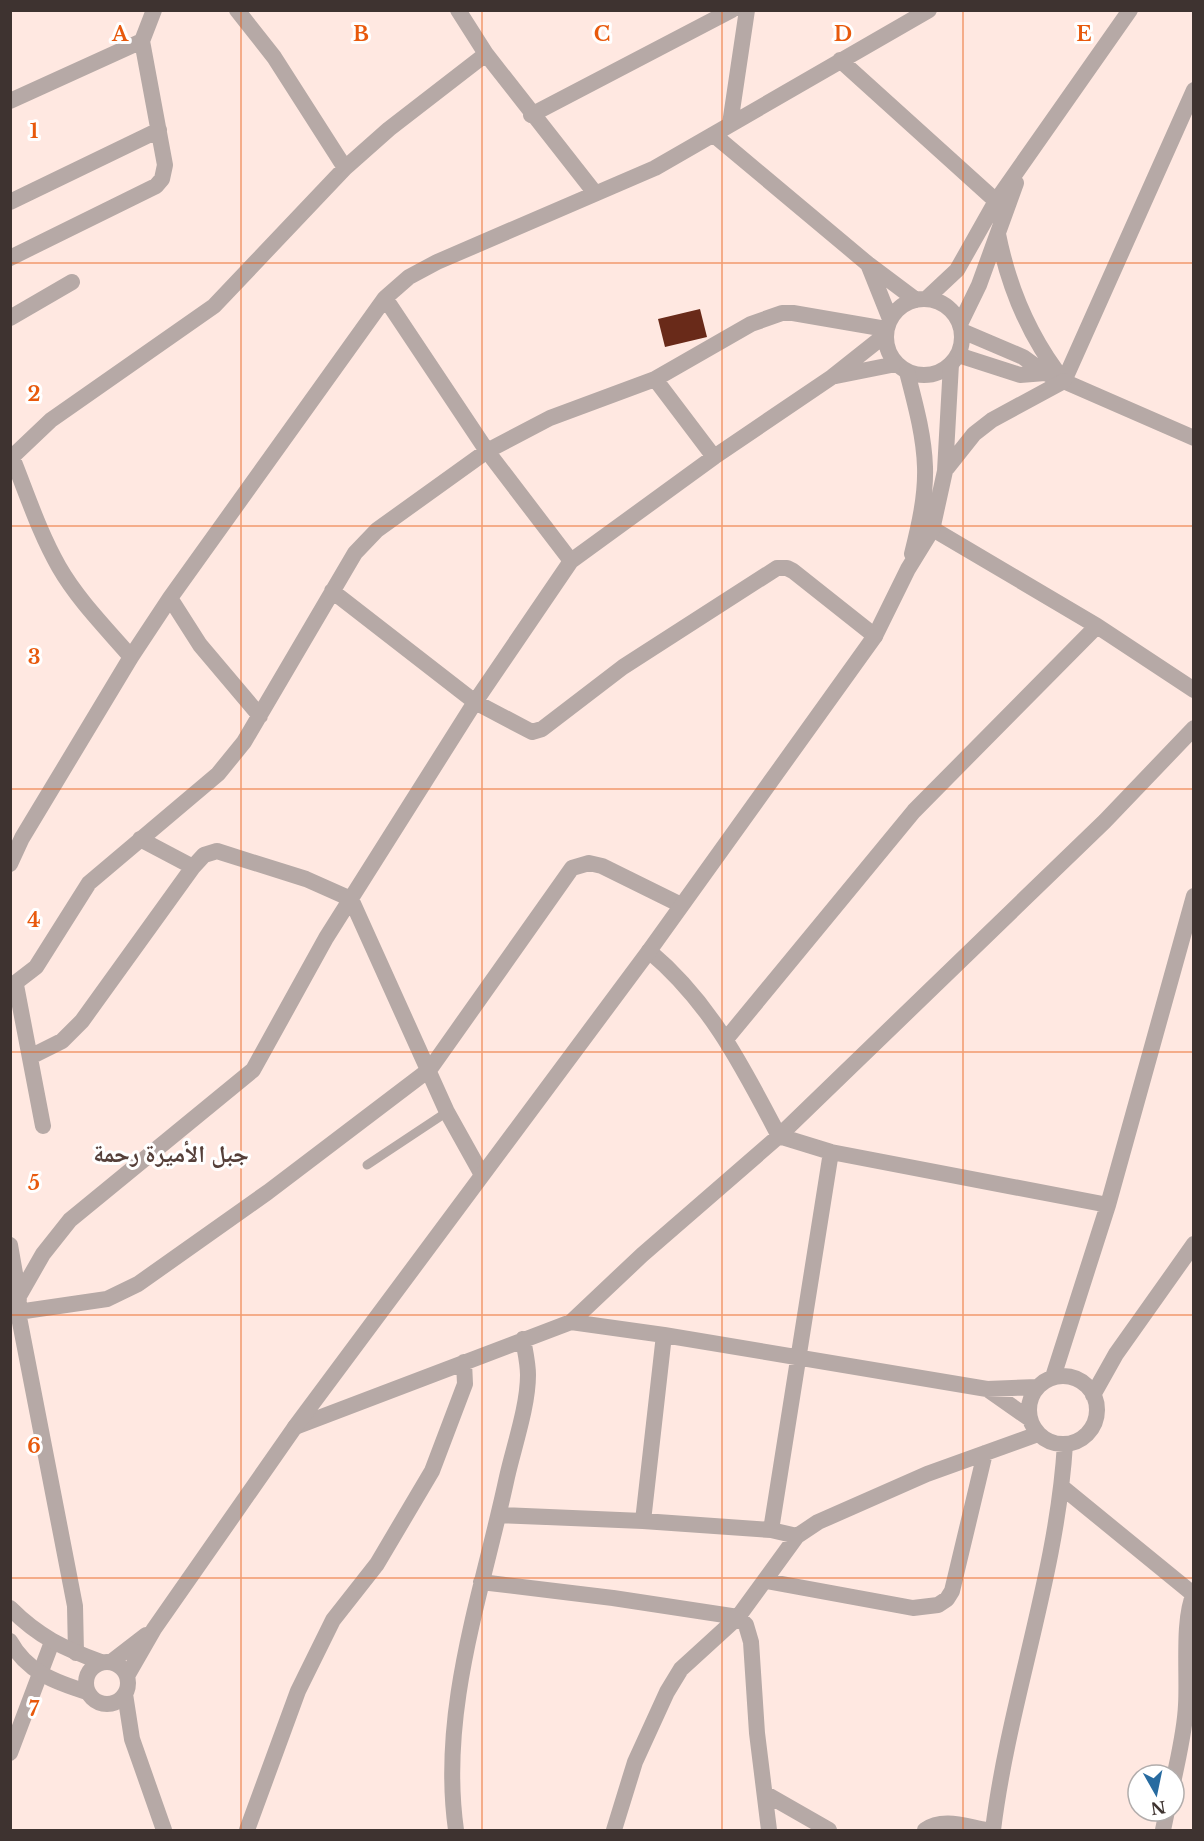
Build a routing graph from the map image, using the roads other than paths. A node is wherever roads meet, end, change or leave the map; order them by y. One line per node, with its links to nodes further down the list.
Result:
1 (154, 10): 8 (street)
2 (237, 10): 18 (street)
3 (459, 10): 9 (street)
4 (732, 10): 13 (street)
5 (747, 10): 14 (street)
6 (929, 10): 10 (street)
7 (1130, 10): 17 (street)
8 (142, 41): 12 (street); 15 (street)
9 (486, 54): 13 (street); 18 (street)
10 (840, 60): 14 (street); 20 (street)
11 (1194, 90): 36 (street)
12 (10, 101)
13 (531, 115): 19 (street)
14 (730, 124): 16 (street)
15 (159, 130): 21 (street); 23 (street)
16 (714, 135): 19 (street); 24 (street)
17 (1020, 167): 20 (street); 22 (street)
18 (345, 168): 47 (street)
19 (595, 193): 26 (street)
20 (996, 201): 27 (street)
21 (10, 202)
22 (998, 234): 30 (street); 36 (street)
23 (10, 258)
24 (868, 264): 27 (street); 29 (street)
25 (72, 282): 28 (street)
26 (385, 298): 38 (street); 44 (street)
27 (921, 300): 29 (street); 30 (street)
28 (10, 318)
29 (887, 328): 32 (street); 34 (street); 35 (street)
30 (961, 328): 31 (street); 33 (street)
31 (955, 359): 32 (street); 33 (street); 40 (street)
32 (902, 368): 34 (street); 41 (street)
33 (1045, 374): 36 (street)
34 (832, 377): 39 (street)
35 (655, 379): 38 (street); 39 (street)
36 (1064, 381): 37 (street); 40 (street)
37 (1194, 438)
38 (487, 451): 42 (street); 43 (street)
39 (714, 457): 42 (street)
40 (945, 471): 41 (street)
41 (926, 526): 45 (street); 46 (street)
42 (571, 561): 49 (street)
43 (332, 591): 49 (street); 50 (street)
44 (170, 598): 47 (street); 50 (street)
45 (1097, 626): 48 (street); 60 (street)
46 (875, 636): 49 (street); 57 (street)
47 (130, 657): 53 (street)
48 (1194, 690)
49 (475, 702): 56 (street)
50 (260, 716): 52 (street)
51 (1194, 728): 65 (street)
52 (140, 840): 54 (street); 59 (street)
53 (10, 864)
54 (193, 867): 56 (street); 61 (street)
55 (1194, 896): 69 (street)
56 (351, 899): 62 (street); 72 (street)
57 (681, 905): 58 (street); 62 (street)
58 (649, 951): 60 (street); 68 (street)
59 (13, 986): 61 (street)
60 (727, 1038): 65 (street)
61 (30, 1057): 64 (street)
62 (430, 1070): 63 (street); 72 (street)
63 (447, 1112): 67 (lane); 68 (street)
64 (43, 1126)
65 (779, 1136): 66 (street); 73 (street)
66 (831, 1152): 69 (street); 77 (street)
67 (367, 1165)
68 (481, 1173): 85 (street)
69 (1108, 1204): 79 (street)
70 (1194, 1244): 76 (street)
71 (10, 1245): 72 (street)
72 (19, 1304): 102 (street)
73 (571, 1322): 74 (street); 75 (street)
74 (664, 1335): 77 (street); 91 (street)
75 (523, 1339): 78 (street); 90 (street)
76 (1116, 1353): 80 (street); 83 (street)
77 (798, 1357): 82 (street); 92 (street)
78 (464, 1362): 85 (street); 114 (street)
79 (1053, 1377): 80 (street); 81 (street)
80 (1078, 1380): 83 (street)
81 (1037, 1387): 82 (street); 84 (street)
82 (987, 1389): 84 (street)
83 (1093, 1395): 87 (street)
84 (1030, 1419): 86 (street)
85 (295, 1427): 99 (street)
86 (1038, 1434): 87 (street); 88 (street)
87 (1065, 1444): 89 (street)
88 (986, 1453): 93 (street); 95 (street)
89 (1062, 1487): 96 (street); 121 (street)
90 (499, 1515): 91 (street); 94 (street)
91 (643, 1521): 92 (street)
92 (771, 1530): 93 (street)
93 (797, 1536): 95 (street)
94 (481, 1581): 98 (street); 115 (street)
95 (766, 1581): 98 (street)
96 (1193, 1594): 111 (street)
97 (10, 1608): 101 (street)
98 (738, 1617): 112 (street); 116 (street)
99 (154, 1629): 103 (street); 105 (street)
100 (10, 1641): 104 (street)
101 (52, 1642): 102 (street); 104 (street)
102 (76, 1653): 103 (street)
103 (106, 1662): 105 (street); 106 (street)
104 (38, 1673): 106 (street); 110 (street)
105 (127, 1676): 107 (street)
106 (87, 1692): 108 (street)
107 (125, 1694): 108 (street); 109 (street)
108 (107, 1704): 109 (street)
109 (132, 1738): 113 (street)
110 (10, 1753)
111 (1176, 1763)
112 (766, 1794): 117 (street); 118 (street)
113 (164, 1830)
114 (247, 1830)
115 (456, 1830)
116 (614, 1830)
117 (769, 1830)
118 (829, 1830)
119 (925, 1830): 120 (street)
120 (987, 1830)
121 (993, 1830)

